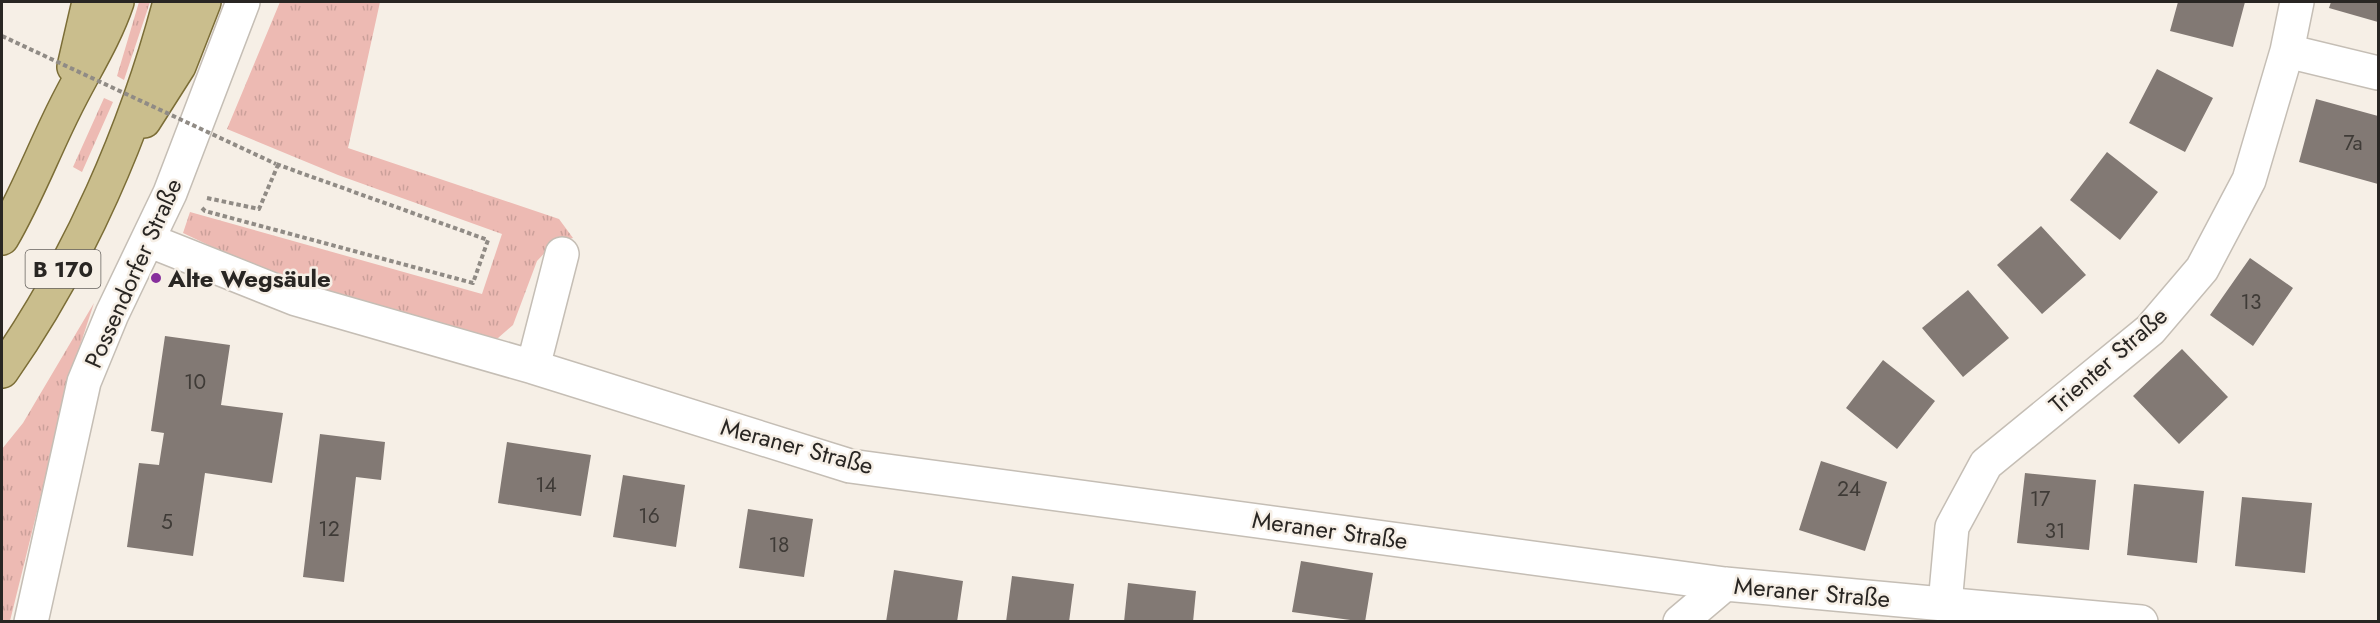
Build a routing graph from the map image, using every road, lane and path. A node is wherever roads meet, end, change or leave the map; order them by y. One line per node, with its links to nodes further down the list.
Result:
1 (89, 2): 10 (main road)
2 (117, 2): 10 (main road, B 170)
3 (170, 2): 11 (main road, B 170)
4 (204, 2): 11 (main road)
5 (243, 2): 13 (street, Possendorfer Straße)
6 (2297, 2): 8 (street, Trienter Straße)
7 (2, 36): 12 (path, bridge)
8 (2287, 51): 9 (street); 21 (street, Trienter Straße)
9 (2379, 73)
10 (64, 109): 15 (main road, B 170)
11 (118, 163): 19 (main road, B 170)
12 (277, 165): 13 (path); 14 (path)
13 (170, 193): 16 (street, Possendorfer Straße)
14 (211, 198)
15 (2, 238)
16 (148, 240): 18 (street, Meraner Straße); 22 (street, Possendorfer Straße)
17 (562, 254): 18 (street)
18 (533, 367): 20 (street, Meraner Straße)
19 (2, 371)
20 (1725, 584): 21 (street, Meraner Straße); 23 (street)
21 (1946, 604): 24 (street, Meraner Straße)
22 (31, 621)
23 (1680, 621)
24 (2141, 621)

